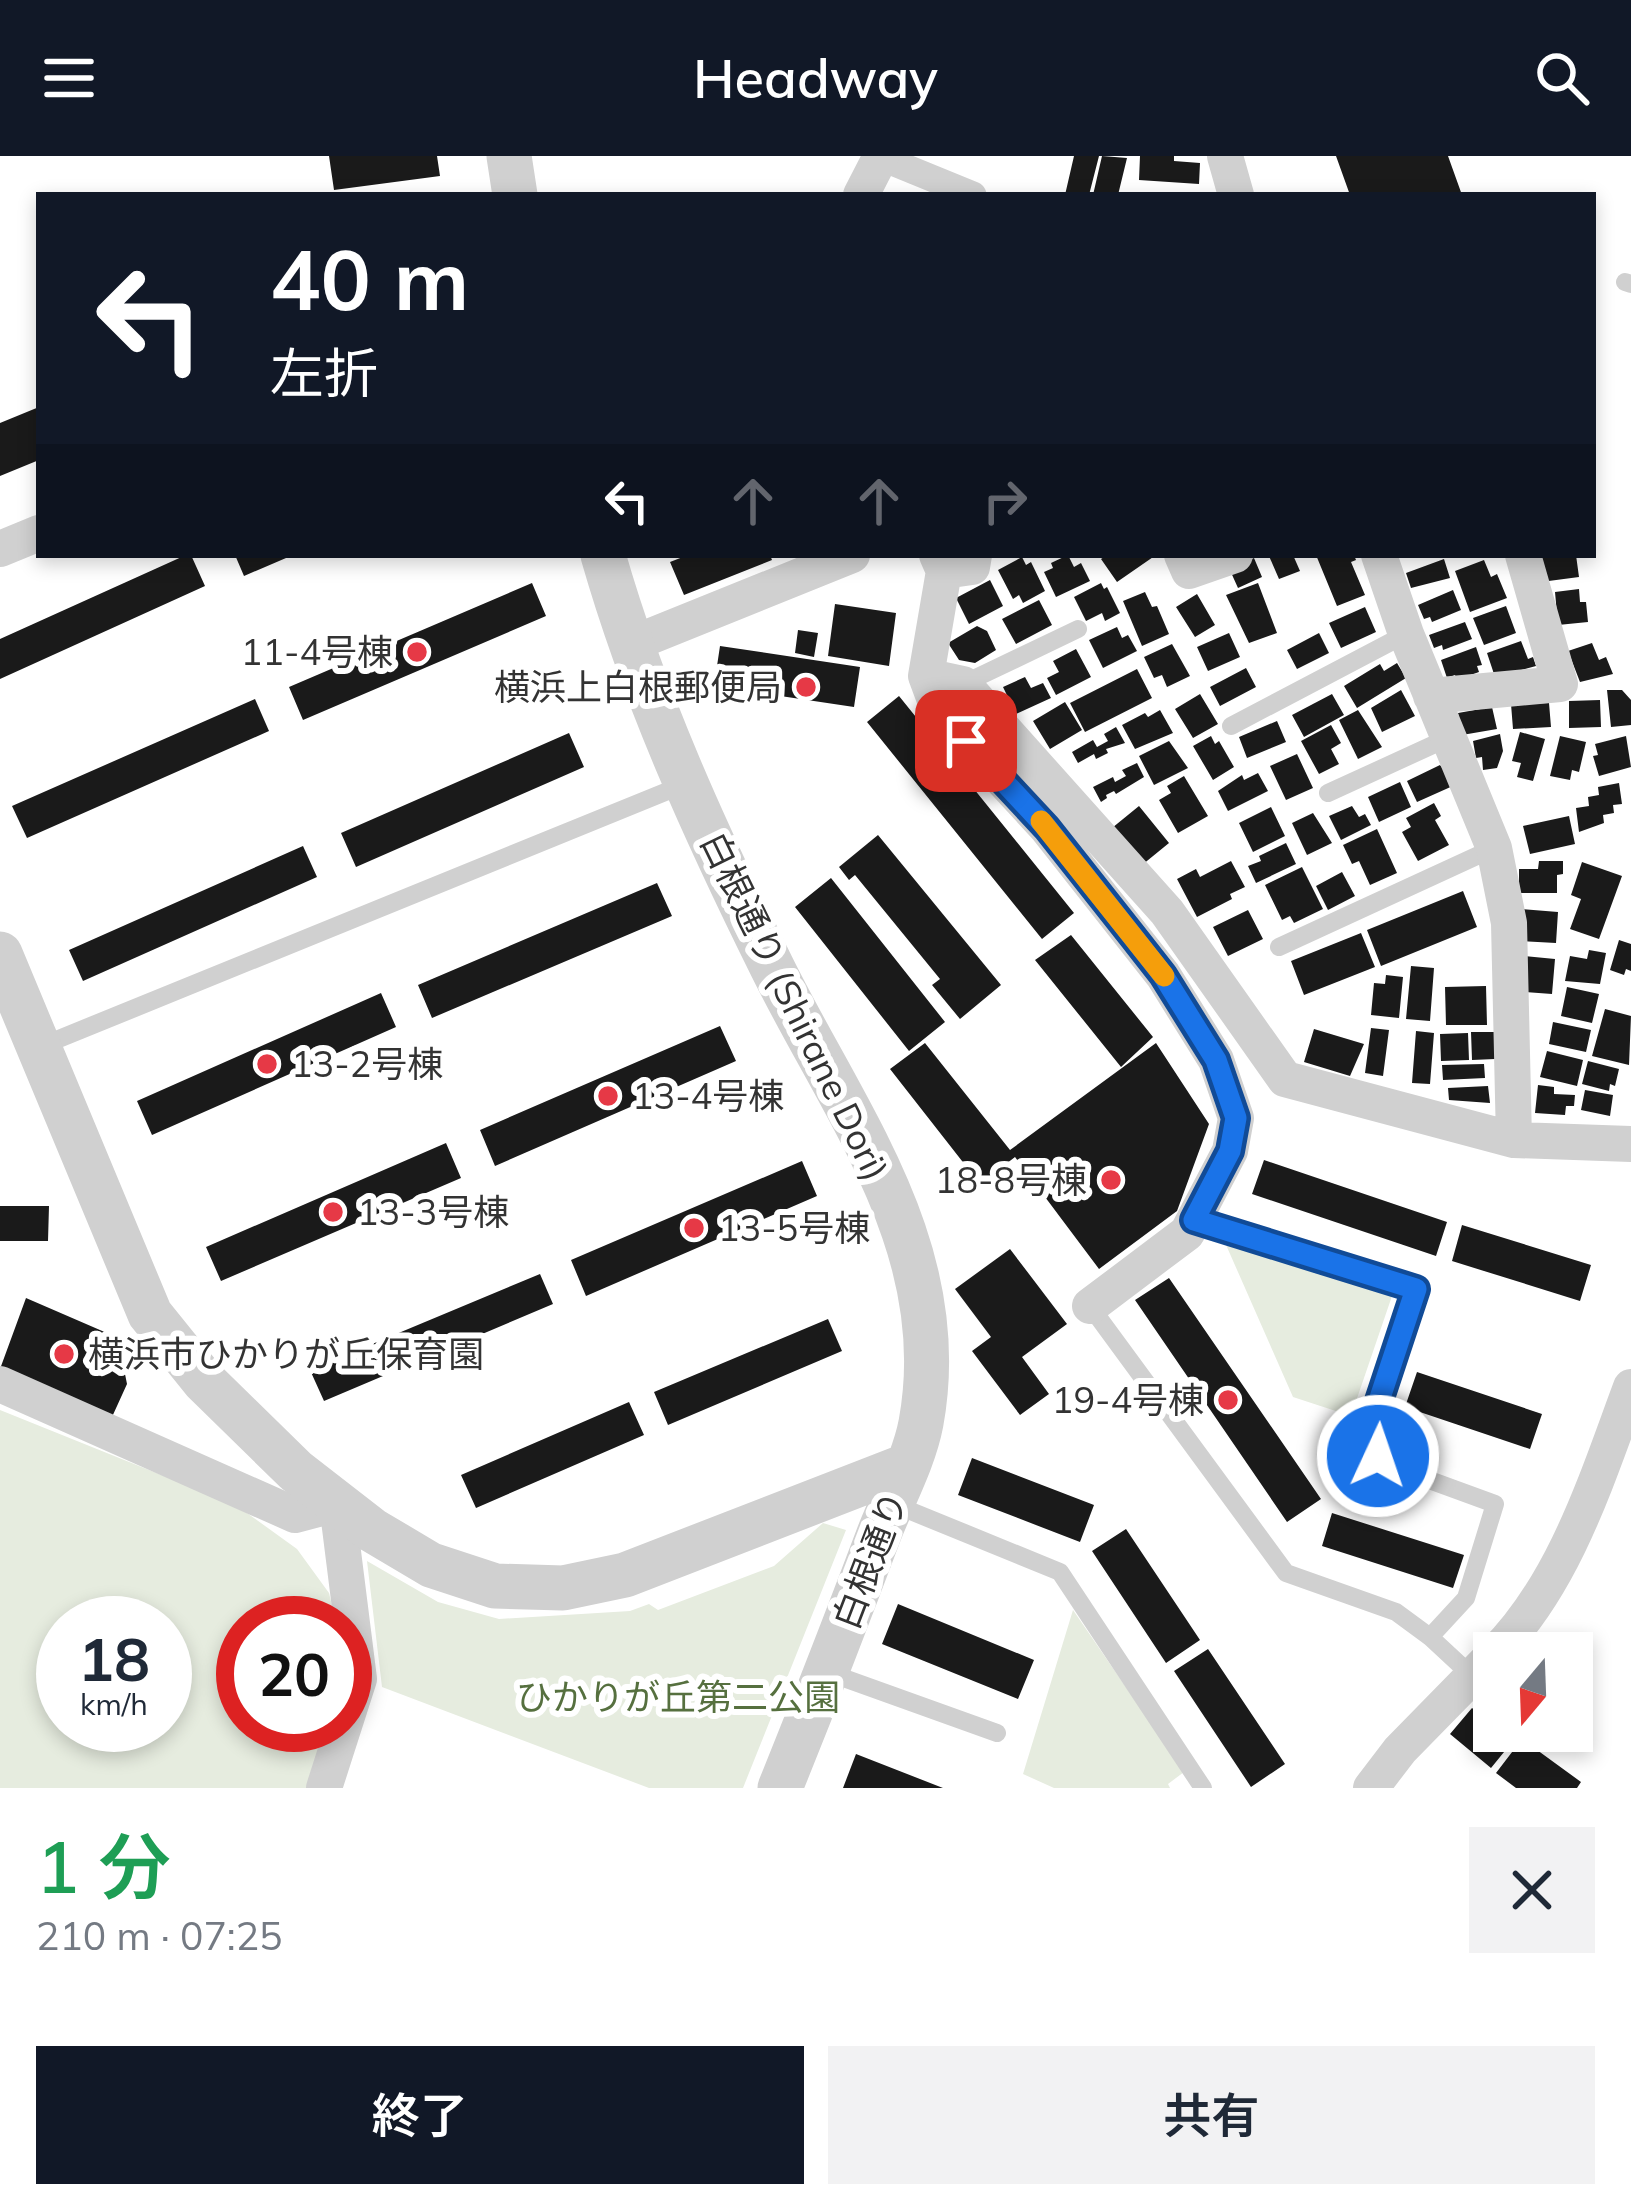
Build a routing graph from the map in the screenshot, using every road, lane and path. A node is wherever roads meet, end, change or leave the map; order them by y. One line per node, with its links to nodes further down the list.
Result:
1 (509, 156): 4 (street)
2 (1225, 156): 7 (street)
3 (880, 157): 5 (street); 6 (street)
4 (515, 192)
5 (862, 192)
6 (966, 192)
7 (1235, 192)
8 (36, 534): 9 (street)
9 (0, 549)
10 (604, 558): 19 (street, 白根通り (Shirane Dori))
11 (846, 558): 19 (street)
12 (1183, 558): 13 (street)
13 (1226, 558)
14 (1380, 558): 18 (street)
15 (1524, 558): 22 (street)
16 (952, 560): 20 (street)
17 (1078, 628): 21 (lane)
18 (1406, 634): 22 (street); 23 (lane)
19 (629, 645): 25 (street, 白根通り (Shirane Dori))
20 (926, 676): 21 (street); 33 (street)
21 (963, 683): 32 (street)
22 (1431, 696): 24 (street)
23 (1231, 726)
24 (1448, 738): 26 (lane); 27 (street)
25 (687, 783): 30 (lane); 37 (street, 白根通り (Shirane Dori))
26 (1328, 793)
27 (1494, 848): 28 (lane); 32 (street)
28 (1279, 947)
29 (0, 954): 30 (street)
30 (39, 1047): 38 (street)
31 (1630, 1139): 32 (street)
32 (1514, 1140)
33 (1194, 1220): 34 (street); 40 (lane)
34 (1090, 1306): 40 (lane)
35 (0, 1384): 38 (street)
36 (1631, 1387): 39 (street)
37 (898, 1484): 38 (street); 42 (street, 白根通り); 47 (lane)
38 (337, 1504): 45 (street)
39 (1515, 1632)
40 (1430, 1637): 41 (lane)
41 (1473, 1655)
42 (827, 1672): 44 (lane); 46 (street, 白根通り)
43 (1473, 1675): 48 (street)
44 (997, 1732)
45 (324, 1788)
46 (780, 1788)
47 (1203, 1788)
48 (1371, 1788)

